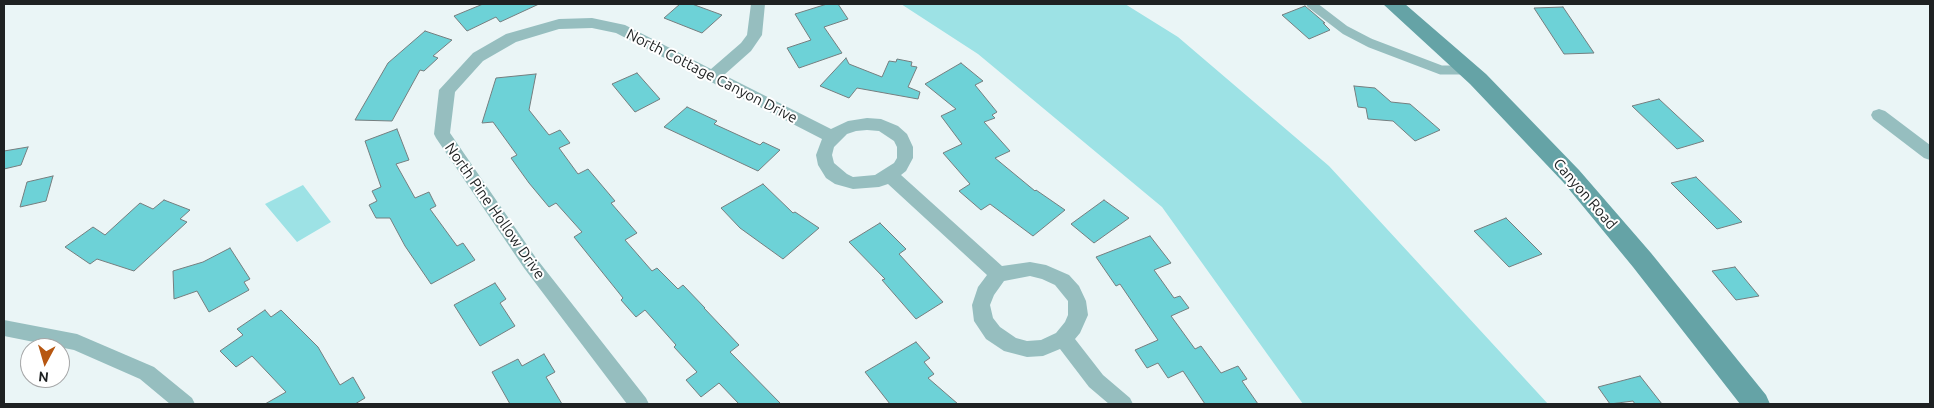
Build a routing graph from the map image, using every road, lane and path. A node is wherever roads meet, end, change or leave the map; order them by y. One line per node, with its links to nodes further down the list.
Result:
1 (758, 4): 6 (street)
2 (1311, 4): 5 (lane)
3 (1392, 4): 5 (main road, Canyon Road)
4 (559, 24): 6 (street, North Cottage Canyon Drive); 15 (street, North Pine Hollow Drive)
5 (1467, 70): 17 (main road, Canyon Road)
6 (713, 76): 8 (street, North Cottage Canyon Drive)
7 (1879, 115): 9 (street)
8 (832, 137): 10 (street); 10 (street)
9 (1930, 154)
10 (890, 176): 11 (street)
11 (998, 274): 13 (street); 13 (street)
12 (4, 328): 14 (street)
13 (1063, 339): 16 (street)
14 (184, 404)
15 (639, 404)
16 (1123, 404)
17 (1756, 404)

